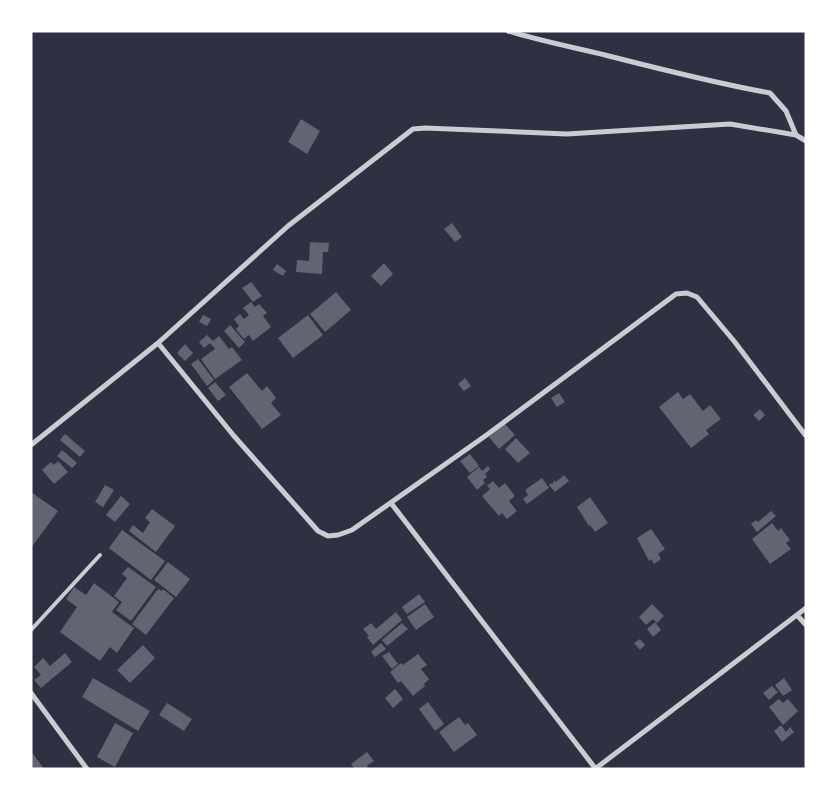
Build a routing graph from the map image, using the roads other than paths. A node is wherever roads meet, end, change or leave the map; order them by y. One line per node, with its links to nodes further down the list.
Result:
1 (508, 31): 2 (street)
2 (796, 135): 3 (street); 4 (street)
3 (806, 141)
4 (158, 343): 6 (street); 7 (street)
5 (806, 436): 7 (street)
6 (31, 445)
7 (391, 503): 15 (street)
8 (100, 554): 12 (lane)
9 (806, 608): 10 (street)
10 (797, 615): 11 (street); 15 (street)
11 (806, 625)
12 (31, 630)
13 (31, 693): 14 (street)
14 (87, 769)
15 (595, 769)

